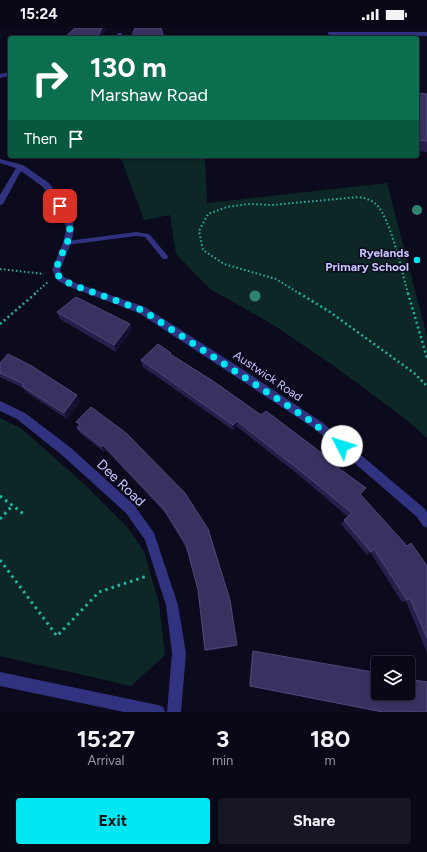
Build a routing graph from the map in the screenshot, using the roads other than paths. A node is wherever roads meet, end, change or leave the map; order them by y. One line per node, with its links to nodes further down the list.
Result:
1 (330, 33): 2 (street)
2 (427, 34)
3 (0, 161): 4 (street)
4 (20, 167): 5 (street); 6 (street)
5 (0, 202)
6 (68, 243): 7 (lane); 9 (street, Austwick Road)
7 (165, 257)
8 (0, 406): 12 (street, Dee Road)
9 (427, 522)
10 (0, 679): 11 (street)
11 (158, 712)
12 (174, 712)

